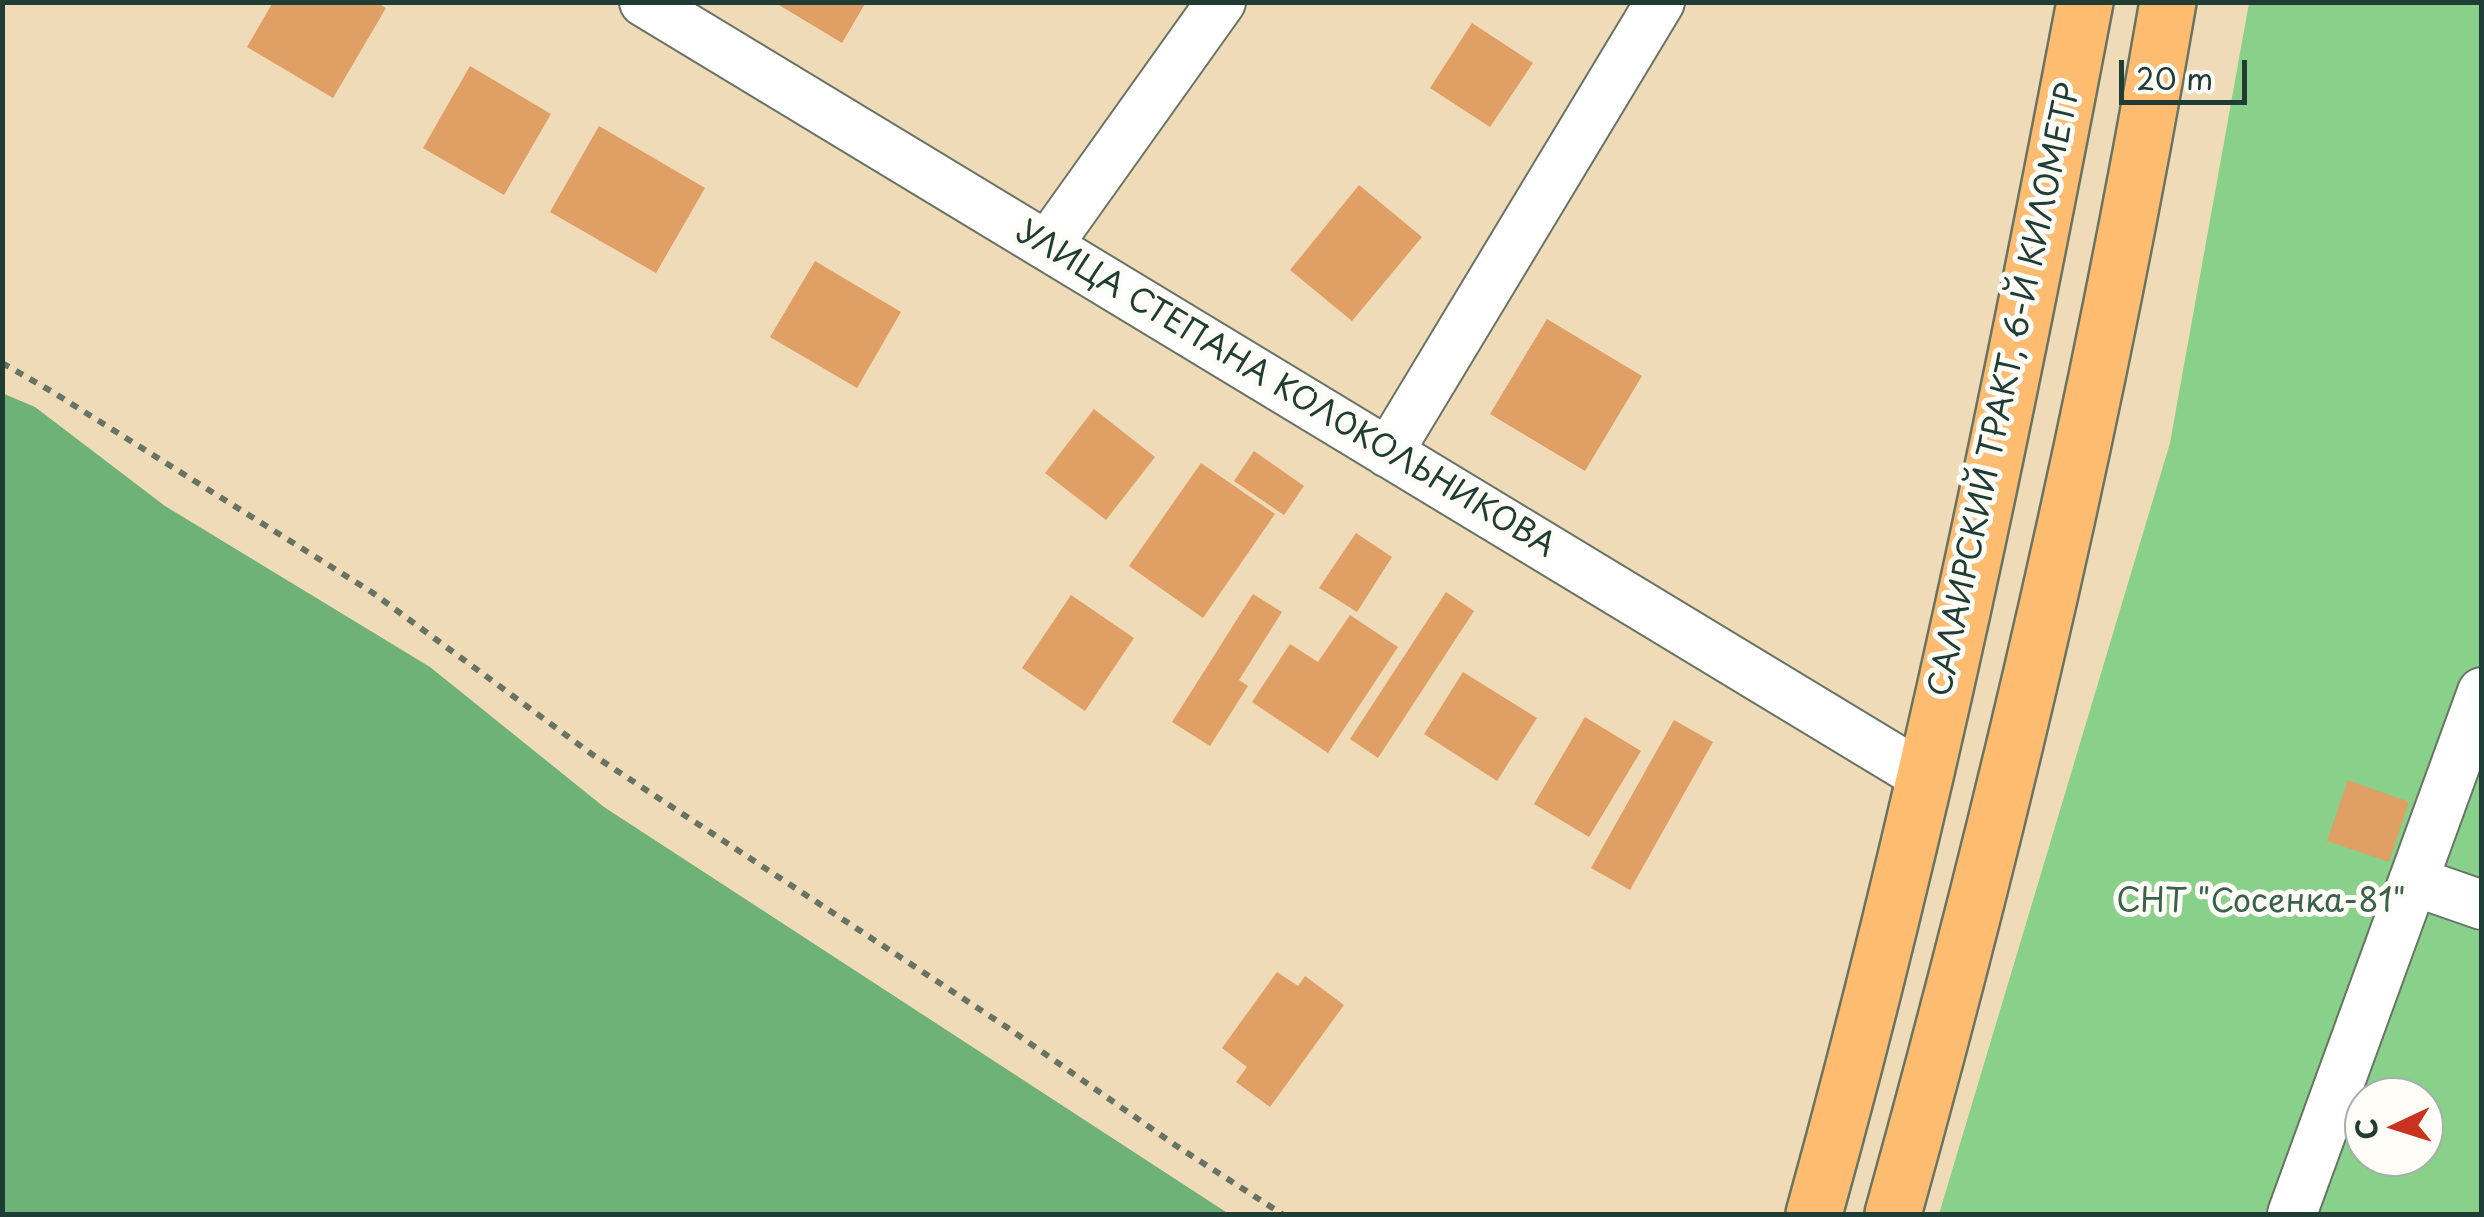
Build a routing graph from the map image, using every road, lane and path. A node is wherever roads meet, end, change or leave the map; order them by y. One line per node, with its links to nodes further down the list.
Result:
1 (644, 2): 8 (street, УЛИЦА СТЕПАНА КОЛОКОЛЬНИКОВА)
2 (1221, 2): 8 (street)
3 (1660, 2): 10 (street)
4 (2086, 2): 6 (highway, САЛАИРСКИЙ ТРАКТ, 6-Й КИЛОМЕТР)
5 (2168, 2): 7 (highway)
6 (2060, 134): 7 (highway); 12 (highway, САЛАИРСКИЙ ТРАКТ, 6-Й КИЛОМЕТР)
7 (2142, 151): 17 (highway)
8 (1047, 246): 10 (street, УЛИЦА СТЕПАНА КОЛОКОЛЬНИКОВА)
9 (2, 363): 15 (path)
10 (1388, 453): 12 (street, УЛИЦА СТЕПАНА КОЛОКОЛЬНИКОВА)
11 (2482, 692): 13 (street)
12 (1926, 778): 16 (highway, САЛАИРСКИЙ ТРАКТ, 6-Й КИЛОМЕТР)
13 (2413, 881): 14 (street); 18 (street)
14 (2482, 905)
15 (1282, 1214)
16 (1814, 1214)
17 (1893, 1214)
18 (2292, 1214)

